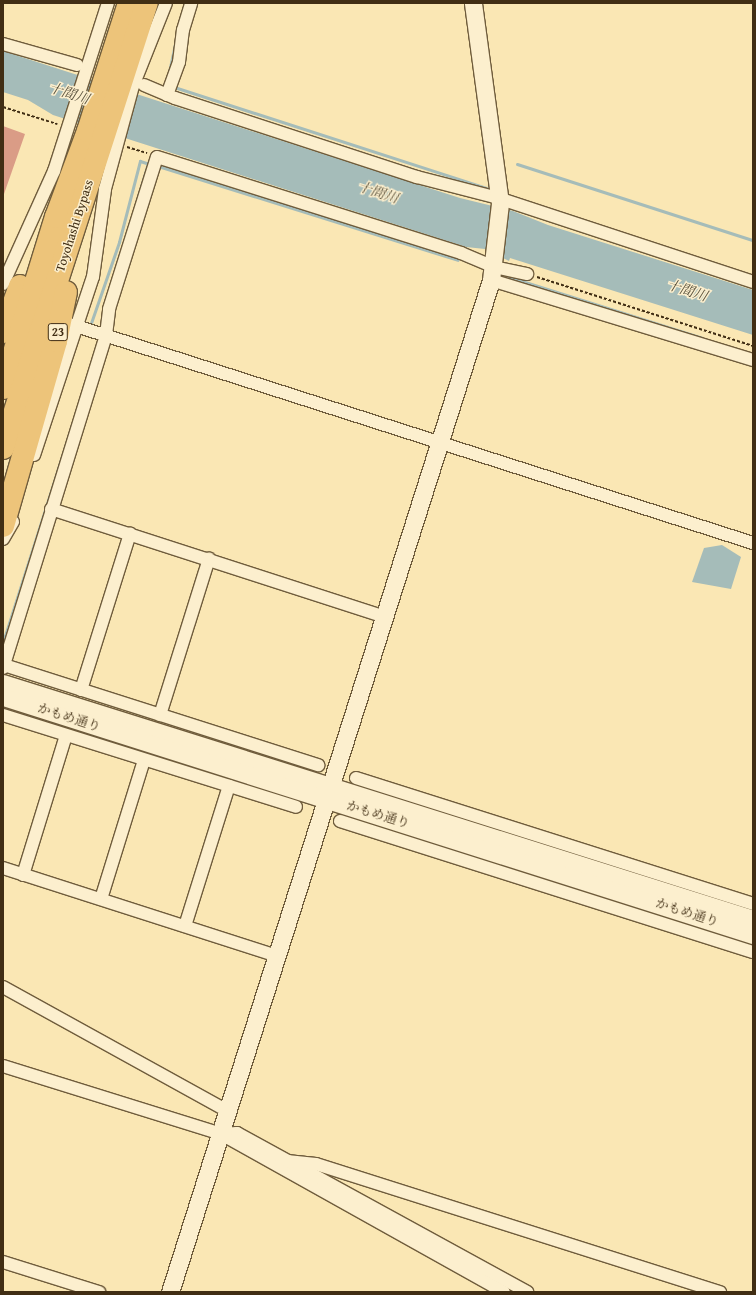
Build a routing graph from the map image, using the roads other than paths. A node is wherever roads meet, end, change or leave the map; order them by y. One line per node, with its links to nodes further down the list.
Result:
1 (108, 3): 8 (street)
2 (129, 3): 8 (highway, Toyohashi Bypass / 23)
3 (147, 3): 8 (highway, Toyohashi Bypass / 23)
4 (166, 3): 8 (street)
5 (192, 3): 9 (street)
6 (473, 3): 11 (street)
7 (3, 44): 8 (street)
8 (111, 78): 9 (street); 10 (highway, Toyohashi Bypass / 23); 10 (street)
9 (167, 95): 11 (street)
10 (103, 136): 12 (highway, Toyohashi Bypass / 23); 16 (street); 17 (street); 23 (highway, Toyohashi Bypass / 23); 25 (highway, 23)
11 (499, 200): 13 (street); 15 (street)
12 (56, 218): 18 (highway); 21 (highway, Toyohashi Bypass / 23)
13 (493, 269): 14 (street); 19 (street); 20 (street); 22 (street)
14 (527, 274)
15 (753, 282)
16 (3, 284)
17 (73, 325): 19 (street); 27 (street)
18 (3, 332)
19 (106, 335): 22 (street); 24 (street)
20 (753, 360)
21 (3, 388)
22 (442, 443): 28 (street); 30 (street)
23 (3, 448)
24 (51, 509): 26 (street); 31 (street)
25 (3, 526)
26 (130, 534): 29 (street); 33 (street)
27 (3, 539)
28 (753, 543)
29 (209, 559): 30 (street); 36 (street)
30 (386, 617): 43 (street)
31 (3, 667): 33 (street)
32 (3, 683): 38 (street, かもめ通り)
33 (81, 690): 36 (street)
34 (3, 697): 38 (street, かもめ通り)
35 (3, 715): 37 (street)
36 (160, 715): 38 (street)
37 (66, 735): 39 (street); 47 (street)
38 (192, 750): 39 (street); 40 (street); 42 (street); 43 (street, かもめ通り)
39 (144, 760): 49 (street)
40 (318, 765)
41 (356, 778): 48 (street)
42 (229, 786): 44 (street); 52 (street)
43 (329, 793): 48 (street, かもめ通り); 56 (street)
44 (296, 807)
45 (340, 821): 53 (street)
46 (3, 868): 47 (street)
47 (23, 874): 49 (street)
48 (686, 897): 50 (street); 51 (street, かもめ通り); 53 (street); 54 (street, かもめ通り)
49 (101, 899): 52 (street)
50 (753, 904)
51 (753, 918)
52 (185, 926): 56 (street)
53 (676, 928): 55 (street)
54 (753, 935)
55 (753, 952)
56 (277, 956): 59 (street)
57 (3, 987): 59 (street)
58 (3, 1066): 60 (street)
59 (228, 1111): 60 (street)
60 (221, 1134): 61 (street); 64 (street); 65 (street)
61 (287, 1161): 66 (street); 67 (street)
62 (3, 1262): 63 (street)
63 (99, 1292)
64 (170, 1292)
65 (504, 1292)
66 (527, 1292)
67 (720, 1292)

